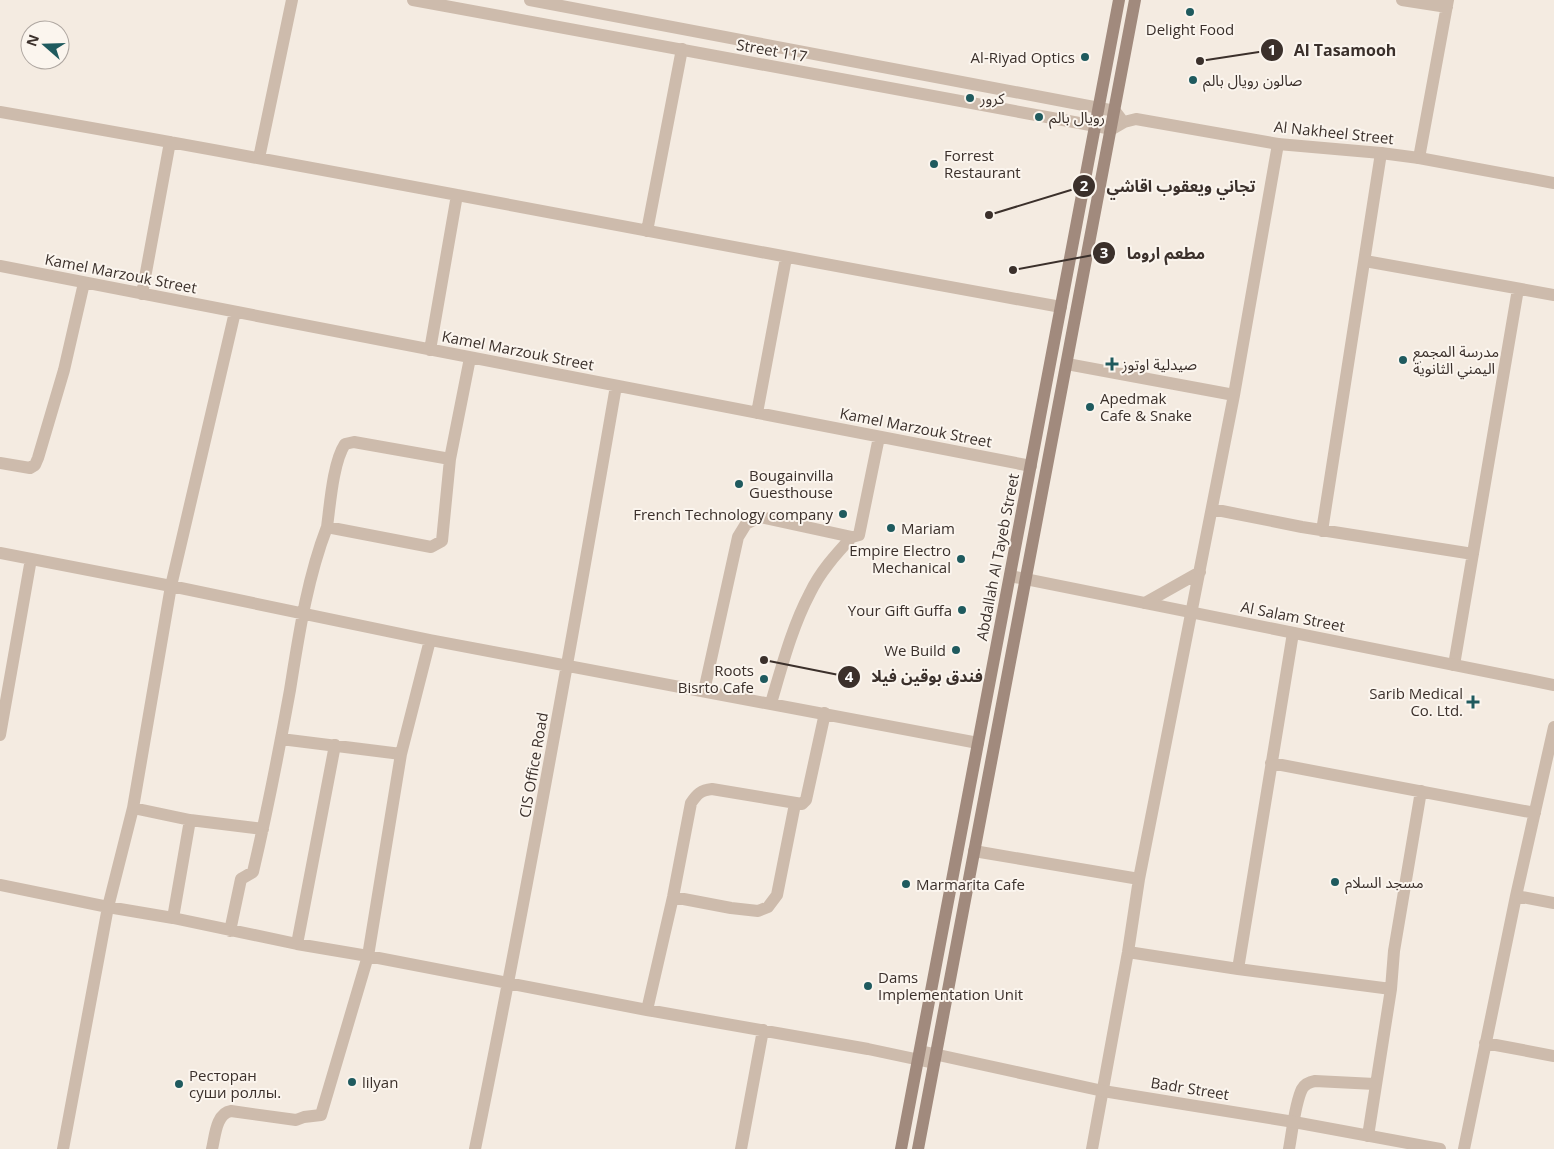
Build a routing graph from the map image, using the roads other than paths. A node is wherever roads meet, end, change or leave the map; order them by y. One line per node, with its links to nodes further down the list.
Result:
1 (292, 0): 19 (street)
2 (413, 0): 8 (street, Street 117)
3 (530, 0): 10 (street, Street 117)
4 (1120, 0): 10 (main road, Abdallah Al Tayeb Street)
5 (1136, 0): 11 (main road)
6 (1402, 0): 7 (street)
7 (1447, 4): 20 (street)
8 (464, 5): 9 (street, Street 117)
9 (682, 49): 14 (street, Street 117); 23 (street)
10 (1099, 109): 11 (street, Street 117); 14 (main road, Abdallah Al Tayeb Street)
11 (1115, 111): 13 (street); 15 (main road)
12 (0, 112): 16 (street)
13 (1124, 122): 15 (street); 17 (street, Al Nakheel Street)
14 (1096, 126): 15 (street, Street 117); 31 (main road, Abdallah Al Tayeb Street)
15 (1112, 128): 35 (main road)
16 (170, 142): 19 (street); 29 (street)
17 (1278, 144): 18 (street, Al Nakheel Street); 37 (street)
18 (1381, 153): 20 (street, Al Nakheel Street); 25 (street)
19 (259, 158): 22 (street)
20 (1420, 158): 21 (street, Al Nakheel Street)
21 (1554, 183)
22 (457, 196): 23 (street); 33 (street)
23 (647, 231): 24 (street)
24 (786, 258): 31 (street); 38 (street)
25 (1365, 262): 28 (street); 45 (street)
26 (0, 266): 27 (street, Kamel Marzouk Street)
27 (84, 282): 29 (street, Kamel Marzouk Street); 41 (street)
28 (1518, 288): 30 (street); 48 (street)
29 (142, 294): 32 (street, Kamel Marzouk Street)
30 (1554, 295)
31 (1061, 307): 42 (main road, Abdallah Al Tayeb Street)
32 (235, 312): 33 (street, Kamel Marzouk Street); 53 (street)
33 (430, 350): 34 (street, Kamel Marzouk Street)
34 (470, 358): 36 (street, Kamel Marzouk Street); 40 (street)
35 (1067, 364): 37 (street); 52 (main road)
36 (616, 386): 38 (street, Kamel Marzouk Street); 59 (street, CIS Office Road)
37 (1234, 395): 43 (street)
38 (757, 413): 39 (street, Kamel Marzouk Street)
39 (879, 437): 42 (street, Kamel Marzouk Street); 46 (street)
40 (450, 459): 44 (street); 44 (street)
41 (0, 463)
42 (1031, 466): 51 (main road, Abdallah Al Tayeb Street)
43 (1212, 509): 45 (street); 50 (street)
44 (327, 527): 56 (street)
45 (1322, 530): 48 (street)
46 (852, 537): 62 (street); 63 (street)
47 (0, 553): 49 (street)
48 (1473, 554): 60 (street)
49 (31, 559): 53 (street); 66 (street)
50 (1200, 572): 54 (street); 55 (street)
51 (1010, 576): 52 (street, Al Salam Street); 68 (main road, Abdallah Al Tayeb Street)
52 (1026, 579): 54 (street, Al Salam Street); 78 (main road)
53 (171, 586): 56 (street); 74 (street)
54 (1145, 603): 55 (street, Al Salam Street)
55 (1191, 612): 57 (street, Al Salam Street); 79 (street)
56 (303, 613): 58 (street); 67 (street)
57 (1293, 633): 60 (street, Al Salam Street); 71 (street)
58 (430, 640): 59 (street); 70 (street)
59 (568, 665): 62 (street); 91 (street, CIS Office Road)
60 (1454, 665): 61 (street, Al Salam Street)
61 (1554, 685)
62 (704, 691): 63 (street)
63 (771, 703): 64 (street)
64 (825, 713): 68 (street); 73 (street)
65 (1554, 727): 75 (street)
66 (0, 735)
67 (281, 739): 69 (street); 77 (street)
68 (978, 743): 96 (main road, Abdallah Al Tayeb Street)
69 (335, 746): 70 (street); 87 (street)
70 (402, 754): 89 (street)
71 (1271, 763): 72 (street); 90 (street)
72 (1421, 792): 75 (street); 92 (street)
73 (795, 804): 82 (street); 82 (street)
74 (133, 808): 76 (street); 84 (street)
75 (1535, 813): 81 (street)
76 (190, 820): 77 (street); 85 (street)
77 (263, 829): 86 (street)
78 (974, 851): 79 (street); 98 (main road)
79 (1139, 880): 88 (street)
80 (0, 885): 84 (street, Badr Street)
81 (1516, 896): 83 (street); 95 (street)
82 (673, 897): 93 (street)
83 (1554, 903)
84 (108, 907): 85 (street, Badr Street); 104 (street)
85 (173, 918): 86 (street, Badr Street)
86 (230, 931): 87 (street, Badr Street)
87 (297, 944): 89 (street, Badr Street)
88 (1128, 952): 90 (street); 100 (street)
89 (368, 956): 91 (street, Badr Street); 105 (street)
90 (1238, 969): 92 (street)
91 (509, 983): 93 (street, Badr Street); 106 (street, CIS Office Road)
92 (1390, 989): 99 (street)
93 (647, 1010): 94 (street, Badr Street)
94 (764, 1030): 96 (street, Badr Street); 107 (street)
95 (1485, 1043): 97 (street); 113 (street)
96 (919, 1055): 98 (street, Badr Street); 108 (main road, Abdallah Al Tayeb Street)
97 (1554, 1056)
98 (935, 1059): 100 (street, Badr Street); 109 (main road)
99 (1375, 1084): 101 (street); 102 (street)
100 (1103, 1091): 101 (street, Badr Street); 110 (street)
101 (1294, 1122): 102 (street, Badr Street); 111 (street)
102 (1368, 1136): 103 (street, Badr Street)
103 (1400, 1145): 112 (street, Badr Street)
104 (63, 1149)
105 (212, 1149)
106 (475, 1149)
107 (741, 1149)
108 (901, 1149)
109 (918, 1149)
110 (1092, 1149)
111 (1288, 1149)
112 (1440, 1149)
113 (1464, 1149)

